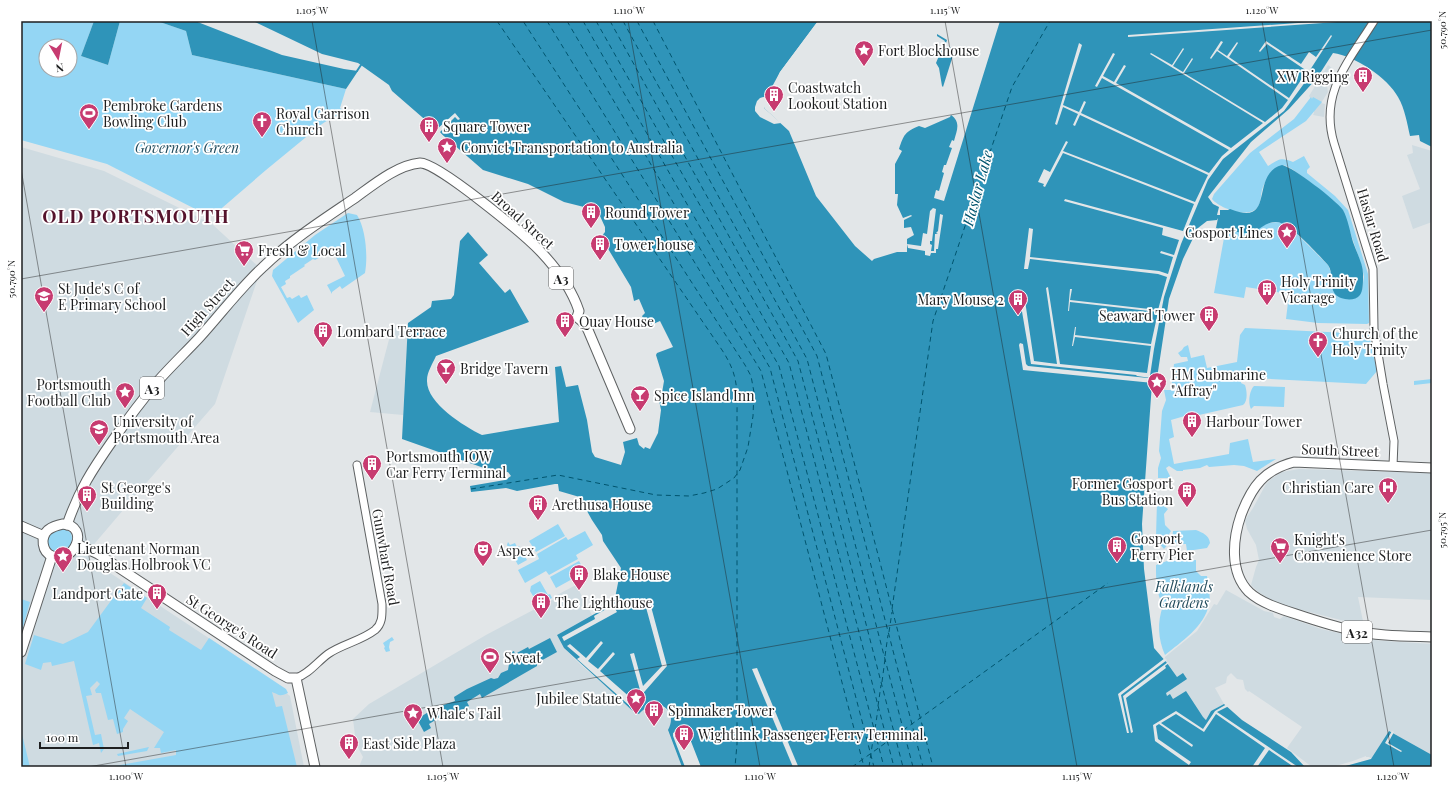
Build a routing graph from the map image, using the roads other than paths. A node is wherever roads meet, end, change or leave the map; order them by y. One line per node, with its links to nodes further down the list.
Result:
1 (1374, 21): 5 (street, Haslar Road)
2 (422, 163): 3 (main road, Broad Street / A3); 7 (main road, High Street / A3)
3 (630, 429)
4 (357, 465): 14 (street, Gunwharf Road)
5 (1394, 466): 6 (main road, South Street); 12 (main road, South Street / A32)
6 (1432, 468)
7 (67, 525): 9 (main road); 10 (main road)
8 (21, 526): 9 (main road)
9 (44, 536): 11 (main road)
10 (77, 544): 11 (main road); 14 (main road, St George's Road)
11 (52, 556): 13 (main road)
12 (1432, 637)
13 (21, 652)
14 (296, 678): 15 (main road)
15 (315, 767)

